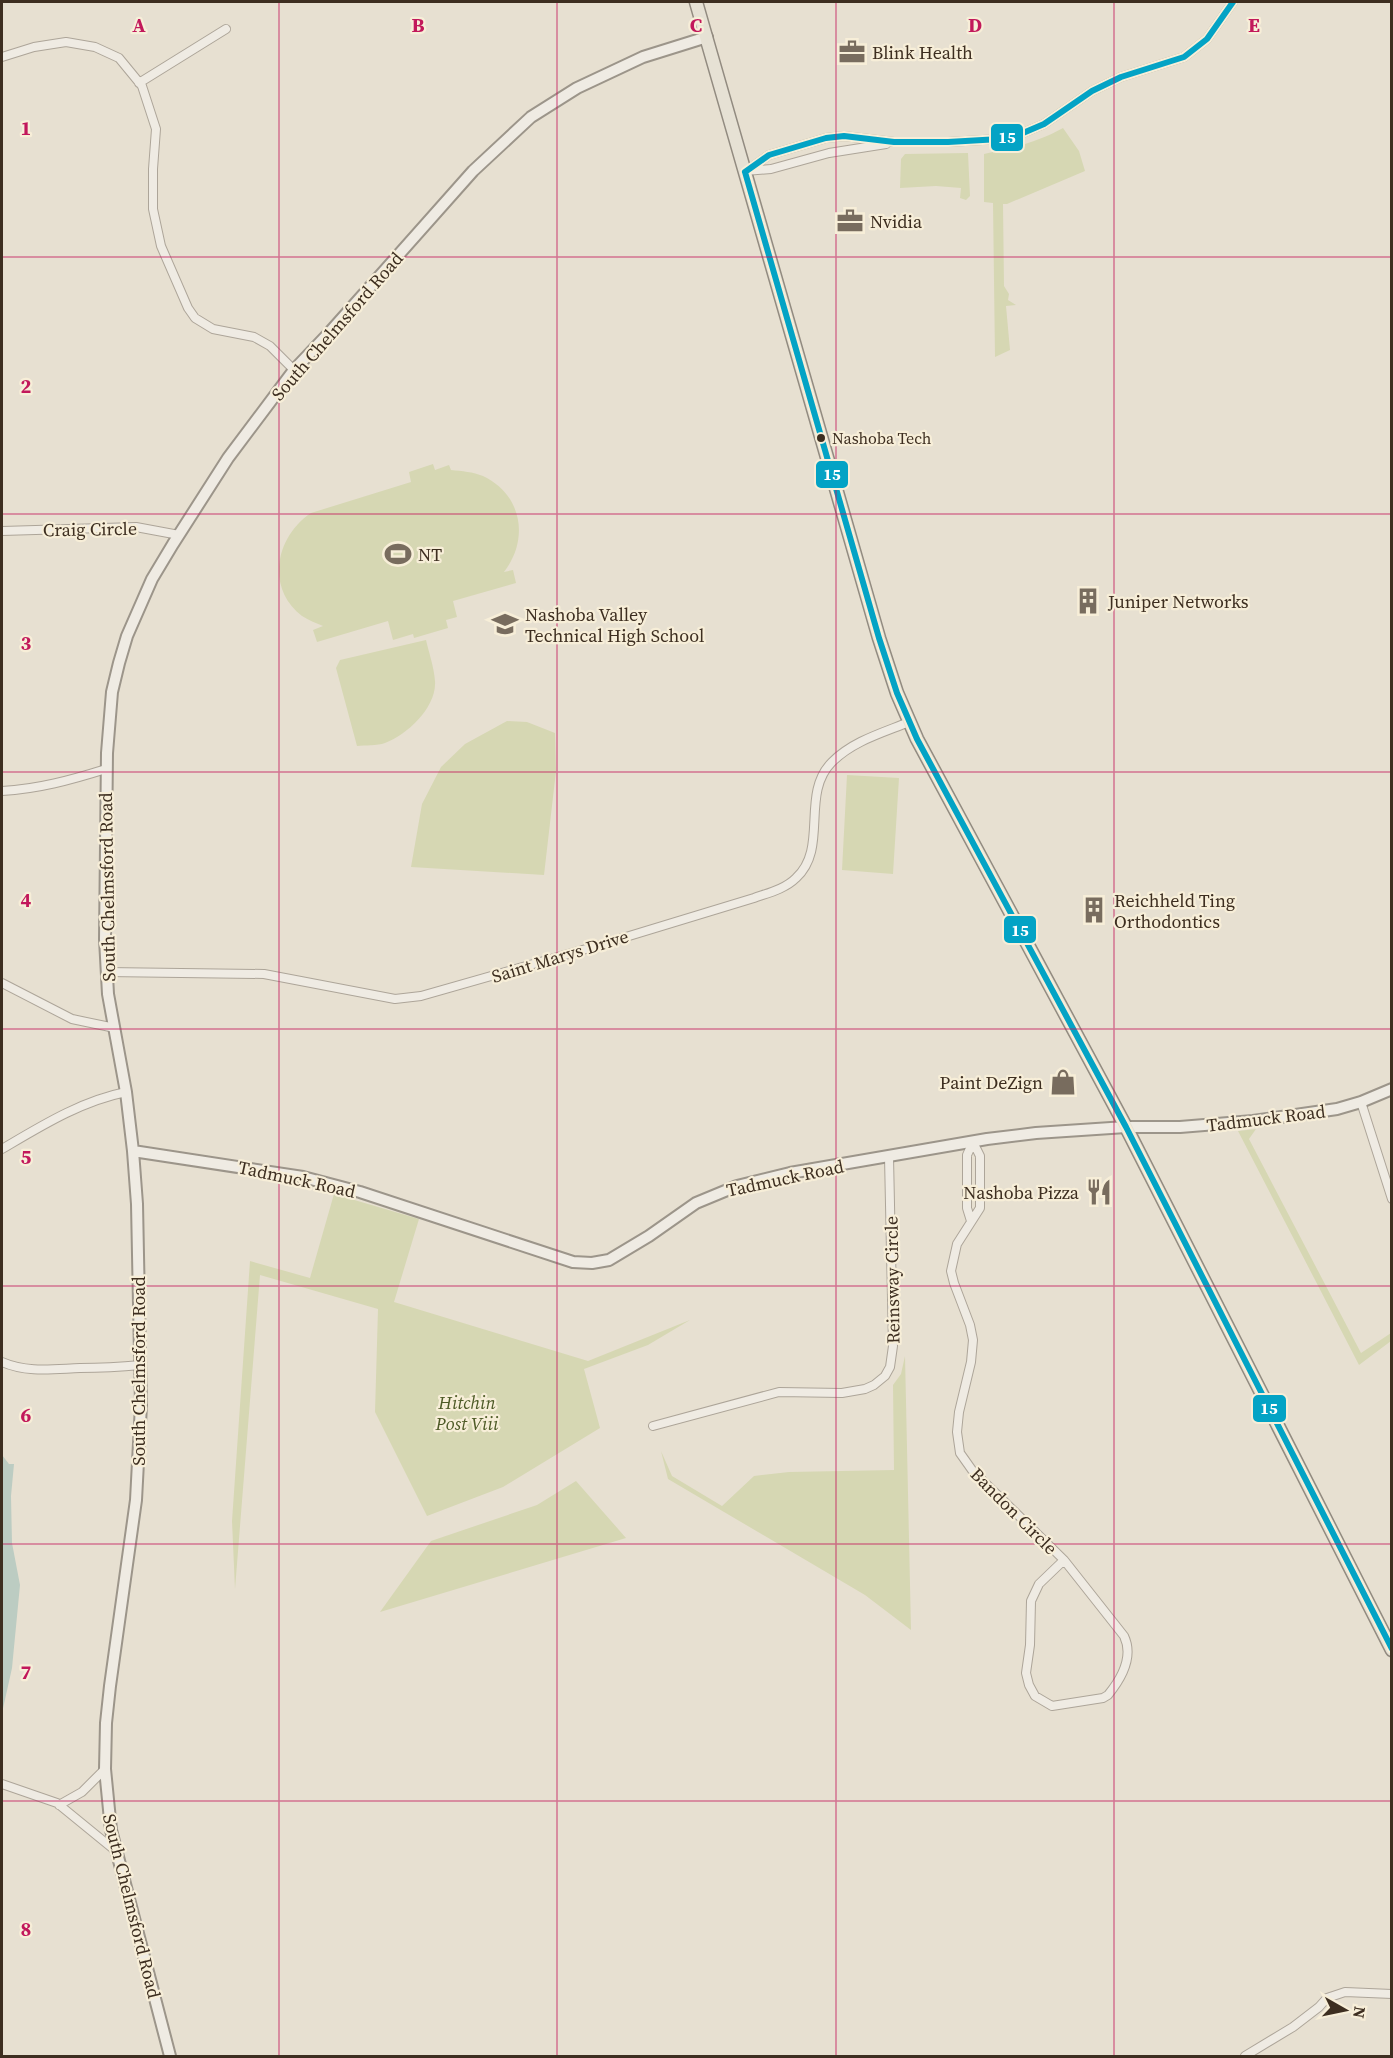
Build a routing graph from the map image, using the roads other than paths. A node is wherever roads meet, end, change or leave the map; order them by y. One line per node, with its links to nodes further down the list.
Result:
1 (696, 2): 4 (main road)
2 (1233, 2): 7 (street)
3 (226, 28): 6 (street)
4 (706, 37): 8 (main road); 9 (main road, South Chelmsford Road)
5 (2, 57): 6 (street)
6 (139, 82): 9 (street)
7 (894, 142): 8 (street); 8 (street)
8 (745, 171): 12 (main road)
9 (294, 370): 11 (main road, South Chelmsford Road)
10 (2, 531): 11 (street, Craig Circle)
11 (179, 535): 13 (main road, South Chelmsford Road)
12 (909, 722): 15 (street, Saint Marys Drive); 21 (main road)
13 (106, 769): 14 (street); 15 (main road, South Chelmsford Road)
14 (2, 791)
15 (106, 972): 17 (main road, South Chelmsford Road)
16 (2, 983): 17 (street)
17 (115, 1028): 19 (main road, South Chelmsford Road)
18 (1392, 1089): 20 (main road, Tadmuck Road)
19 (126, 1092): 23 (street); 24 (main road, South Chelmsford Road)
20 (1361, 1102): 21 (main road, Tadmuck Road); 26 (street)
21 (1125, 1127): 22 (main road, Tadmuck Road); 32 (main road)
22 (973, 1142): 25 (main road, Tadmuck Road); 27 (street); 27 (street, Bandon Circle)
23 (2, 1149)
24 (133, 1151): 25 (main road, Tadmuck Road); 29 (main road, South Chelmsford Road)
25 (889, 1157): 30 (street, Reinsway Circle)
26 (1392, 1198)
27 (971, 1221): 31 (street, Bandon Circle)
28 (2, 1362): 29 (street)
29 (141, 1365): 33 (main road, South Chelmsford Road)
30 (653, 1426)
31 (1064, 1560): 31 (street, Bandon Circle)
32 (1392, 1650)
33 (105, 1769): 35 (street); 36 (main road, South Chelmsford Road)
34 (2, 1784): 35 (street)
35 (59, 1805): 36 (street)
36 (117, 1852): 38 (main road, South Chelmsford Road)
37 (1392, 1994): 39 (street)
38 (170, 2056)
39 (1245, 2056)

